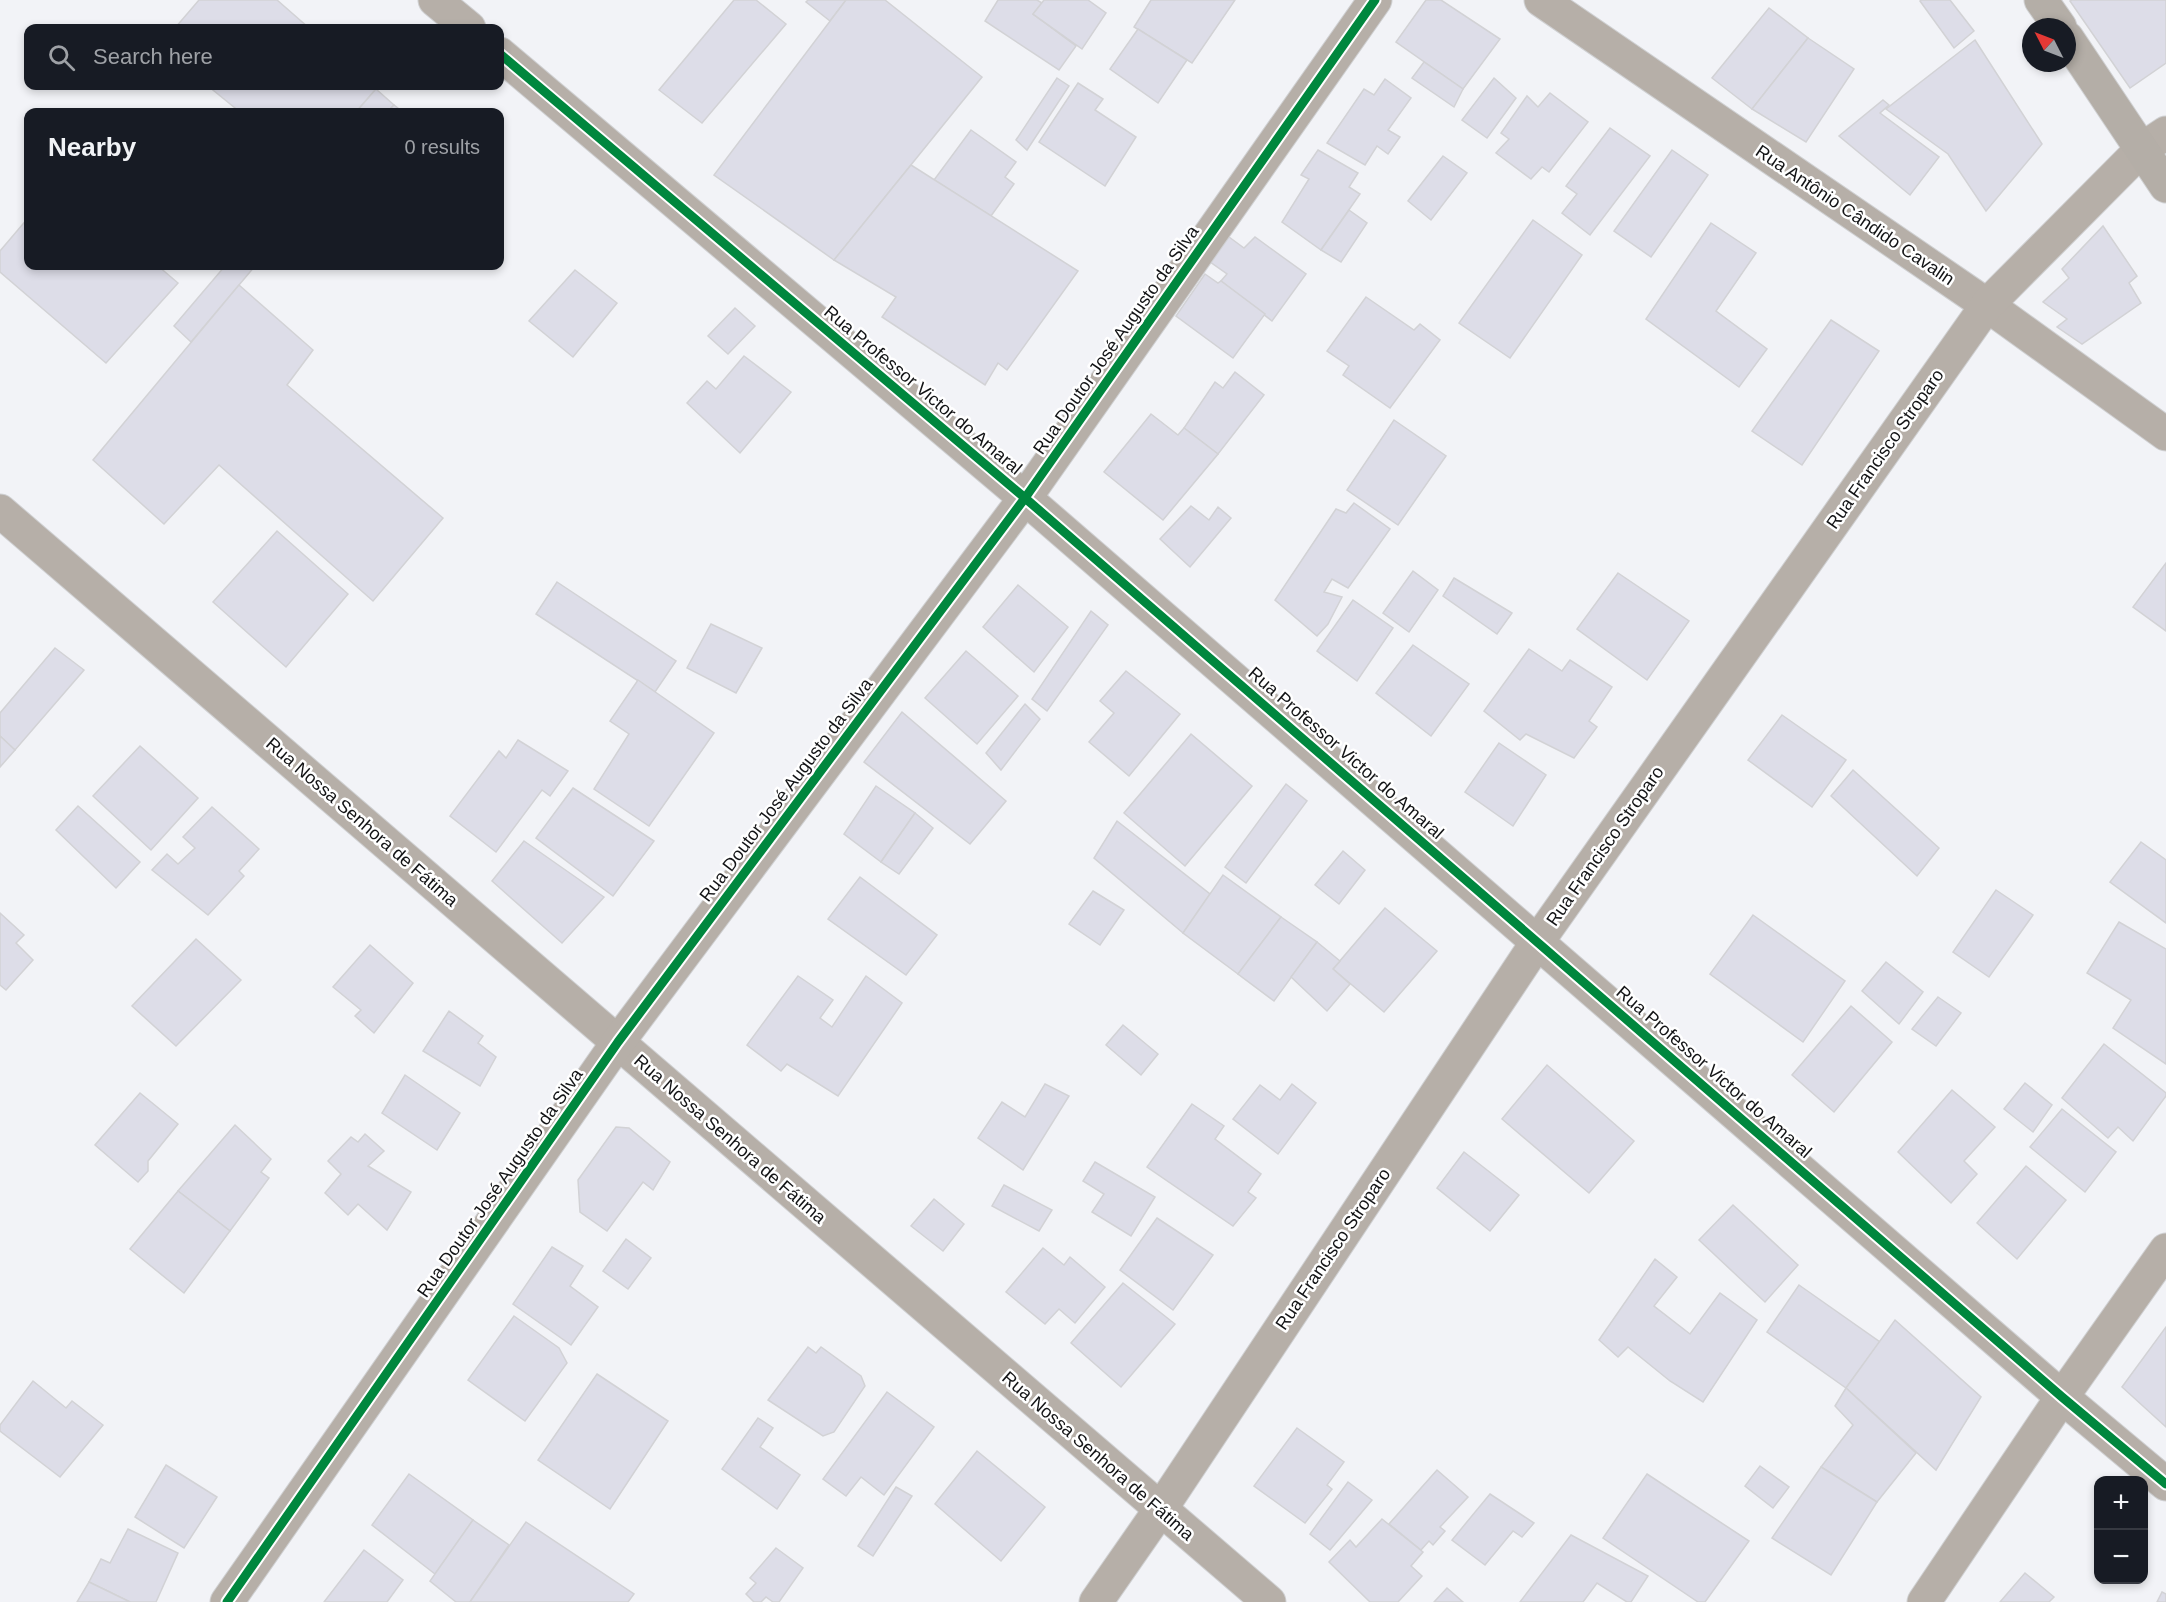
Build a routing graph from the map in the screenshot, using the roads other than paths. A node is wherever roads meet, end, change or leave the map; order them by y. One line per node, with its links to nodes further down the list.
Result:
1 (435, 0): 6 (street)
2 (1375, 0): 13 (street, Rua Doutor José Augusto da Silva)
3 (1541, 0): 11 (street, Rua Antônio Cândido Cavalin)
4 (2041, 0): 5 (main road)
5 (2054, 18)
6 (464, 24)
7 (2076, 49): 9 (main road)
8 (504, 57): 13 (street, Rua Professor Victor do Amaral)
9 (2154, 141): 10 (main road); 11 (street, Rua Francisco Stroparo)
10 (2166, 186)
11 (1987, 305): 12 (street, Rua Antônio Cândido Cavalin); 15 (street, Rua Francisco Stroparo)
12 (2166, 434)
13 (1025, 498): 15 (street, Rua Professor Victor do Amaral); 16 (street, Rua Doutor José Augusto da Silva)
14 (0, 511): 16 (street, Rua Nossa Senhora de Fátima)
15 (1538, 941): 18 (street, Rua Professor Victor do Amaral); 20 (street, Rua Francisco Stroparo)
16 (618, 1042): 20 (street, Rua Nossa Senhora de Fátima); 21 (street, Rua Doutor José Augusto da Silva)
17 (2166, 1250): 18 (street)
18 (2062, 1396): 19 (street, Rua Professor Victor do Amaral); 24 (street)
19 (2166, 1484)
20 (1160, 1510): 22 (street, Rua Francisco Stroparo); 23 (street, Rua Nossa Senhora de Fátima)
21 (227, 1602)
22 (1096, 1602)
23 (1269, 1602)
24 (1924, 1602)

